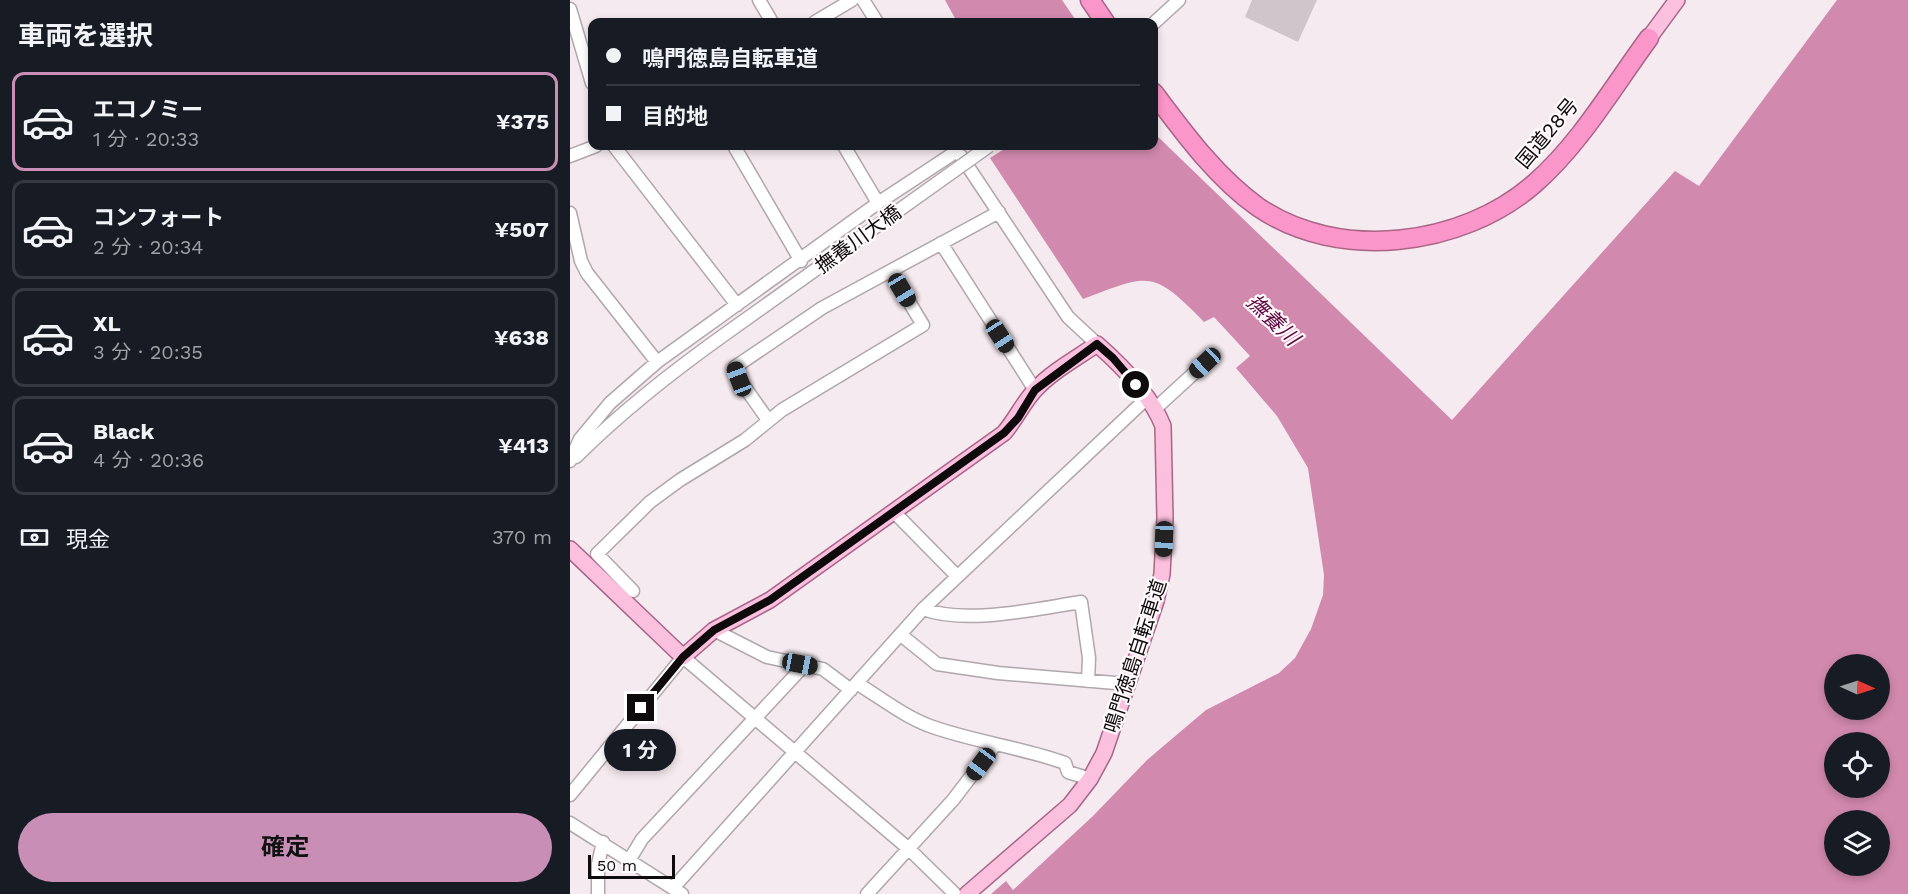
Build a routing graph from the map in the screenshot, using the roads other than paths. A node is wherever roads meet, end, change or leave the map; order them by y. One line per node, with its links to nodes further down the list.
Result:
1 (576, 0): 8 (street)
2 (759, 0): 10 (street)
3 (852, 0): 11 (street)
4 (863, 0): 12 (street)
5 (1090, 0): 13 (highway)
6 (1179, 0): 14 (street)
7 (1677, 0): 15 (main road)
8 (570, 2)
9 (570, 9): 16 (street)
10 (770, 18)
11 (821, 18)
12 (874, 18)
13 (1102, 18)
14 (1158, 19)
15 (1649, 38): 17 (highway, 国道28号)
16 (588, 70)
17 (1158, 98)
18 (588, 149): 25 (street)
19 (617, 150): 32 (street)
20 (736, 150): 30 (street)
21 (846, 150): 26 (street)
22 (952, 150): 26 (street)
23 (956, 150): 27 (street)
24 (983, 150): 39 (street, 撫養川大橋, bridge)
25 (570, 156)
26 (878, 203): 30 (street)
27 (999, 212): 29 (street); 33 (street)
28 (570, 213): 34 (street)
29 (941, 243): 31 (street); 36 (street)
30 (801, 261): 32 (street)
31 (891, 272): 38 (street); 38 (street)
32 (738, 305): 34 (street)
33 (1097, 344): 36 (main road); 37 (main road, 鳴門徳島自転車道)
34 (657, 362): 39 (street)
35 (1205, 363): 37 (street)
36 (1035, 390): 40 (main road)
37 (1152, 403): 42 (street); 50 (main road, 鳴門徳島自転車道)
38 (768, 420): 43 (street)
39 (570, 462)
40 (893, 511): 42 (street); 45 (main road)
41 (570, 549): 47 (main road)
42 (957, 576): 44 (street)
43 (633, 591)
44 (923, 609): 46 (street); 49 (street)
45 (714, 630): 47 (main road); 48 (street)
46 (901, 635): 49 (street); 51 (street)
47 (683, 657): 52 (street); 56 (street)
48 (800, 664): 51 (street); 52 (street)
49 (1088, 681): 50 (street)
50 (1127, 684): 55 (main road, 鳴門徳島自転車道)
51 (855, 687): 53 (street); 54 (street)
52 (756, 719): 54 (street); 60 (street)
53 (995, 746): 55 (street); 59 (street)
54 (794, 752): 59 (street); 61 (street)
55 (1090, 779): 65 (main road, 鳴門徳島自転車道)
56 (570, 795)
57 (570, 823): 58 (street)
58 (603, 842): 60 (street); 62 (street)
59 (909, 849): 63 (street); 64 (street)
60 (630, 859): 61 (street)
61 (678, 891)
62 (598, 894)
63 (867, 894)
64 (954, 894)
65 (968, 894)

